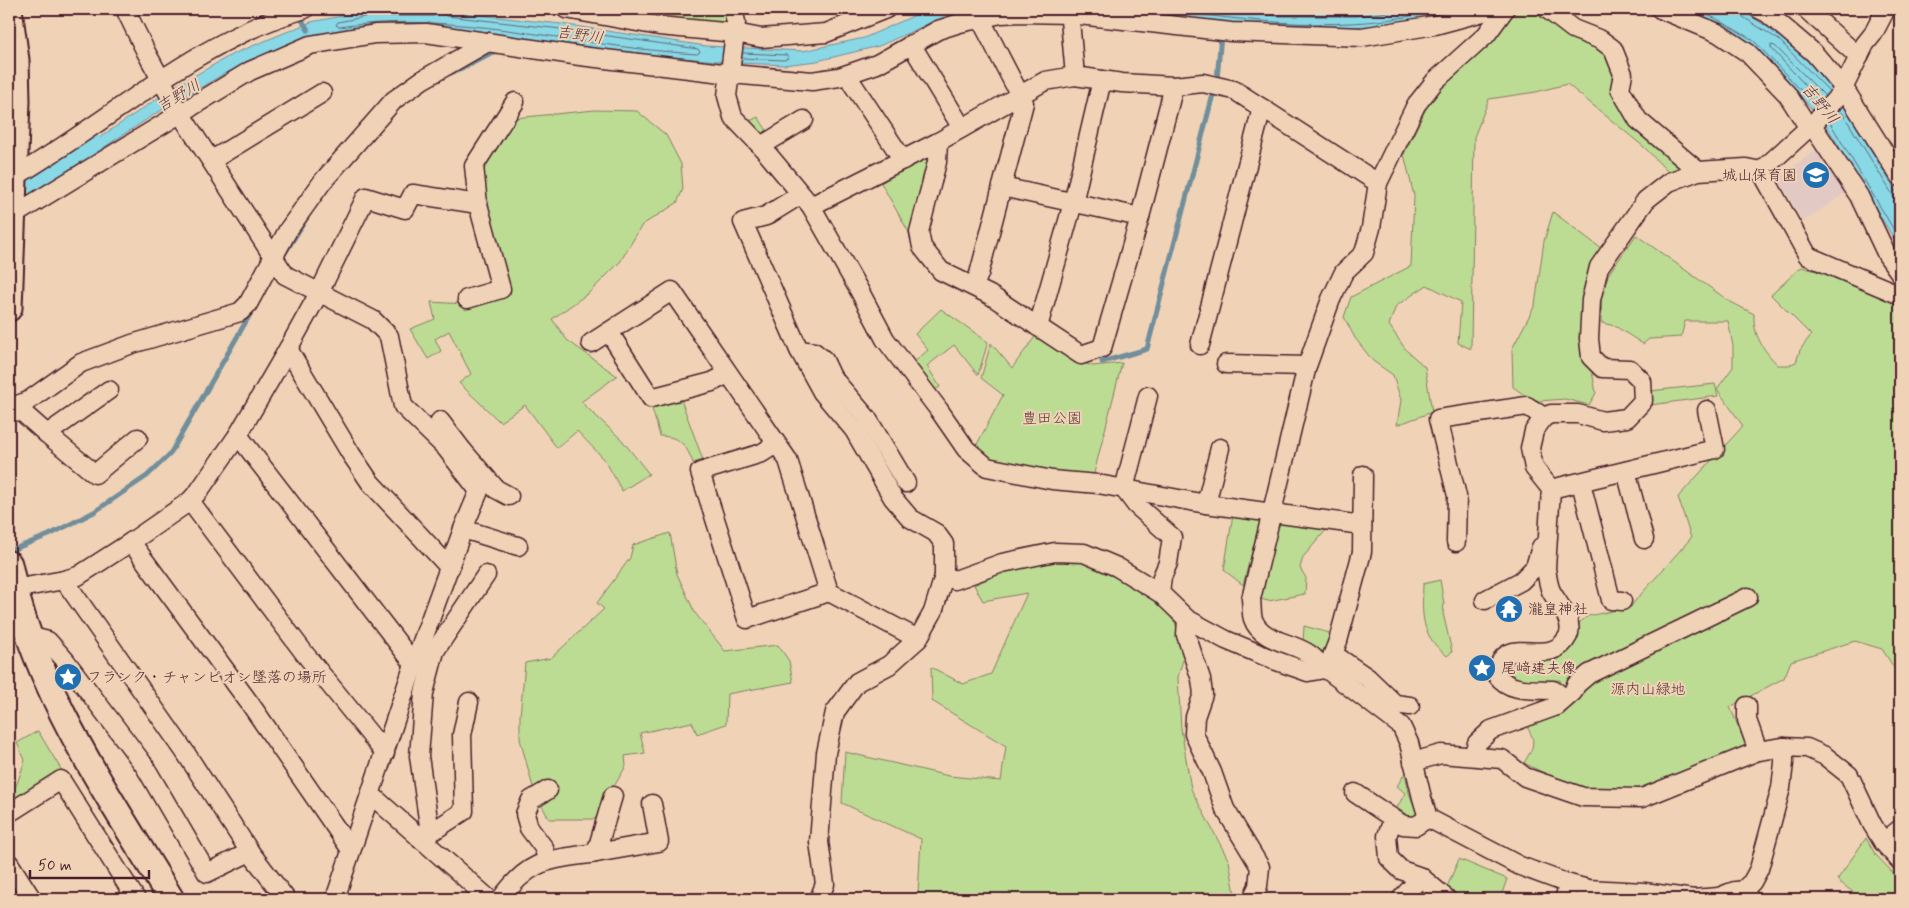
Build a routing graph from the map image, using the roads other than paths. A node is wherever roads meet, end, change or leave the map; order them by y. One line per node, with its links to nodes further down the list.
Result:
1 (9, 9): 44 (street)
2 (125, 9): 23 (street)
3 (305, 9): 23 (street)
4 (573, 9): 16 (street)
5 (733, 9): 16 (street)
6 (886, 9): 16 (street)
7 (1494, 9): 14 (street)
8 (1505, 9): 42 (street)
9 (1547, 9): 39 (street)
10 (1660, 9): 33 (street)
11 (1759, 9): 26 (street)
12 (1806, 9): 19 (street)
13 (1886, 9): 19 (street)
14 (1070, 11): 15 (street); 21 (street)
15 (981, 20): 18 (street); 28 (street)
16 (735, 38): 20 (street)
17 (488, 42): 20 (street); 31 (street); 49 (street)
18 (912, 44): 20 (street); 34 (street)
19 (1859, 57): 26 (street)
20 (732, 71): 36 (street)
21 (1076, 76): 22 (street); 28 (street)
22 (1102, 80): 25 (street); 46 (street)
23 (163, 84): 31 (street); 44 (street)
24 (852, 84): 38 (street)
25 (1174, 86): 30 (street); 48 (street)
26 (1842, 90): 33 (street); 41 (street)
27 (322, 93): 37 (street)
28 (1020, 94): 34 (street); 43 (street)
29 (515, 102): 47 (street)
30 (1262, 108): 42 (street); 59 (street)
31 (178, 110): 37 (street); 44 (street)
32 (804, 120): 36 (street)
33 (1812, 125): 40 (street); 50 (street)
34 (962, 128): 35 (street)
35 (938, 142): 38 (street); 51 (street)
36 (761, 146): 45 (street)
37 (212, 160): 49 (street)
38 (903, 160): 45 (street)
39 (1698, 171): 40 (street); 69 (street)
40 (1761, 171): 53 (street)
41 (1900, 177)
42 (1378, 183): 63 (street)
43 (1002, 187): 46 (street); 51 (street)
44 (12, 198): 55 (street)
45 (805, 200): 61 (street); 81 (street)
46 (1074, 203): 48 (street); 56 (street)
47 (478, 204): 52 (street); 54 (street)
48 (1140, 217): 56 (street)
49 (279, 264): 52 (street); 67 (street)
50 (1900, 273)
51 (974, 286): 56 (street)
52 (319, 293): 60 (street); 76 (street)
53 (1900, 295)
54 (467, 299)
55 (9, 308)
56 (1038, 327)
57 (609, 332): 58 (street); 64 (street); 64 (street)
58 (591, 344)
59 (1200, 346)
60 (288, 349): 72 (street); 95 (street)
61 (798, 350): 79 (street); 97 (street)
62 (1226, 364): 63 (street)
63 (1307, 366): 86 (street)
64 (728, 374): 74 (street)
65 (109, 390): 71 (street)
66 (1148, 396): 81 (street)
67 (9, 409): 71 (street)
68 (1707, 410): 77 (street)
69 (1544, 417): 82 (street); 92 (street)
70 (440, 421): 76 (street)
71 (47, 434): 73 (street)
72 (238, 435): 84 (street); 109 (street)
73 (138, 438)
74 (776, 444): 100 (street); 100 (street)
75 (1220, 448): 85 (street)
76 (458, 455): 83 (street); 89 (street)
77 (1626, 471): 80 (street); 90 (street)
78 (1363, 475): 88 (street)
79 (906, 483)
80 (1581, 483): 82 (street); 104 (street)
81 (1124, 489): 85 (street); 101 (street)
82 (1551, 489): 87 (street)
83 (509, 496)
84 (190, 501): 91 (street); 116 (street)
85 (1206, 504): 86 (street)
86 (1271, 514): 88 (street); 108 (street)
87 (1548, 525): 103 (street); 112 (street)
88 (1362, 526): 108 (street)
89 (463, 529): 93 (street); 95 (street)
90 (1644, 539)
91 (131, 542): 98 (street); 130 (street)
92 (1456, 542)
93 (518, 546)
94 (9, 564): 99 (street)
95 (450, 568): 109 (street)
96 (486, 575): 128 (street)
97 (944, 576): 101 (street); 107 (street)
98 (64, 580): 99 (street); 131 (street)
99 (11, 590): 106 (street)
100 (829, 592): 107 (street)
101 (1160, 593): 105 (street)
102 (1748, 597): 112 (street)
103 (1485, 600)
104 (1622, 601)
105 (1187, 619): 108 (street); 147 (street)
106 (28, 636): 131 (street); 142 (street)
107 (918, 639): 146 (street)
108 (1328, 662): 111 (street); 118 (street)
109 (414, 664): 116 (street)
110 (469, 702): 128 (street)
111 (1410, 706)
112 (1557, 706): 117 (street)
113 (1747, 706): 115 (street)
114 (1784, 747): 115 (street); 129 (street); 138 (street)
115 (1758, 751): 117 (street)
116 (384, 753): 122 (street)
117 (1474, 756): 118 (street)
118 (1413, 762): 125 (street)
119 (548, 790): 133 (street)
120 (1355, 793): 126 (street)
121 (613, 796): 132 (street)
122 (370, 797): 128 (street); 130 (street)
123 (652, 804): 132 (street)
124 (9, 813): 141 (street)
125 (1428, 818): 126 (street); 137 (street)
126 (1394, 819): 136 (street)
127 (1900, 829): 129 (street)
128 (425, 836): 144 (street)
129 (1882, 842): 134 (street)
130 (351, 850): 139 (street)
131 (250, 852): 143 (street)
132 (596, 853): 133 (street)
133 (547, 861): 145 (street)
134 (1900, 861)
135 (9, 863): 140 (street)
136 (1421, 877): 148 (street); 149 (street)
137 (1567, 892): 150 (street)
138 (1746, 895): 150 (street)
139 (343, 896)
140 (32, 899)
141 (136, 899)
142 (171, 899)
143 (286, 899)
144 (489, 899)
145 (502, 899)
146 (819, 899)
147 (1252, 899)
148 (1401, 899)
149 (1447, 899)
150 (1694, 899)

